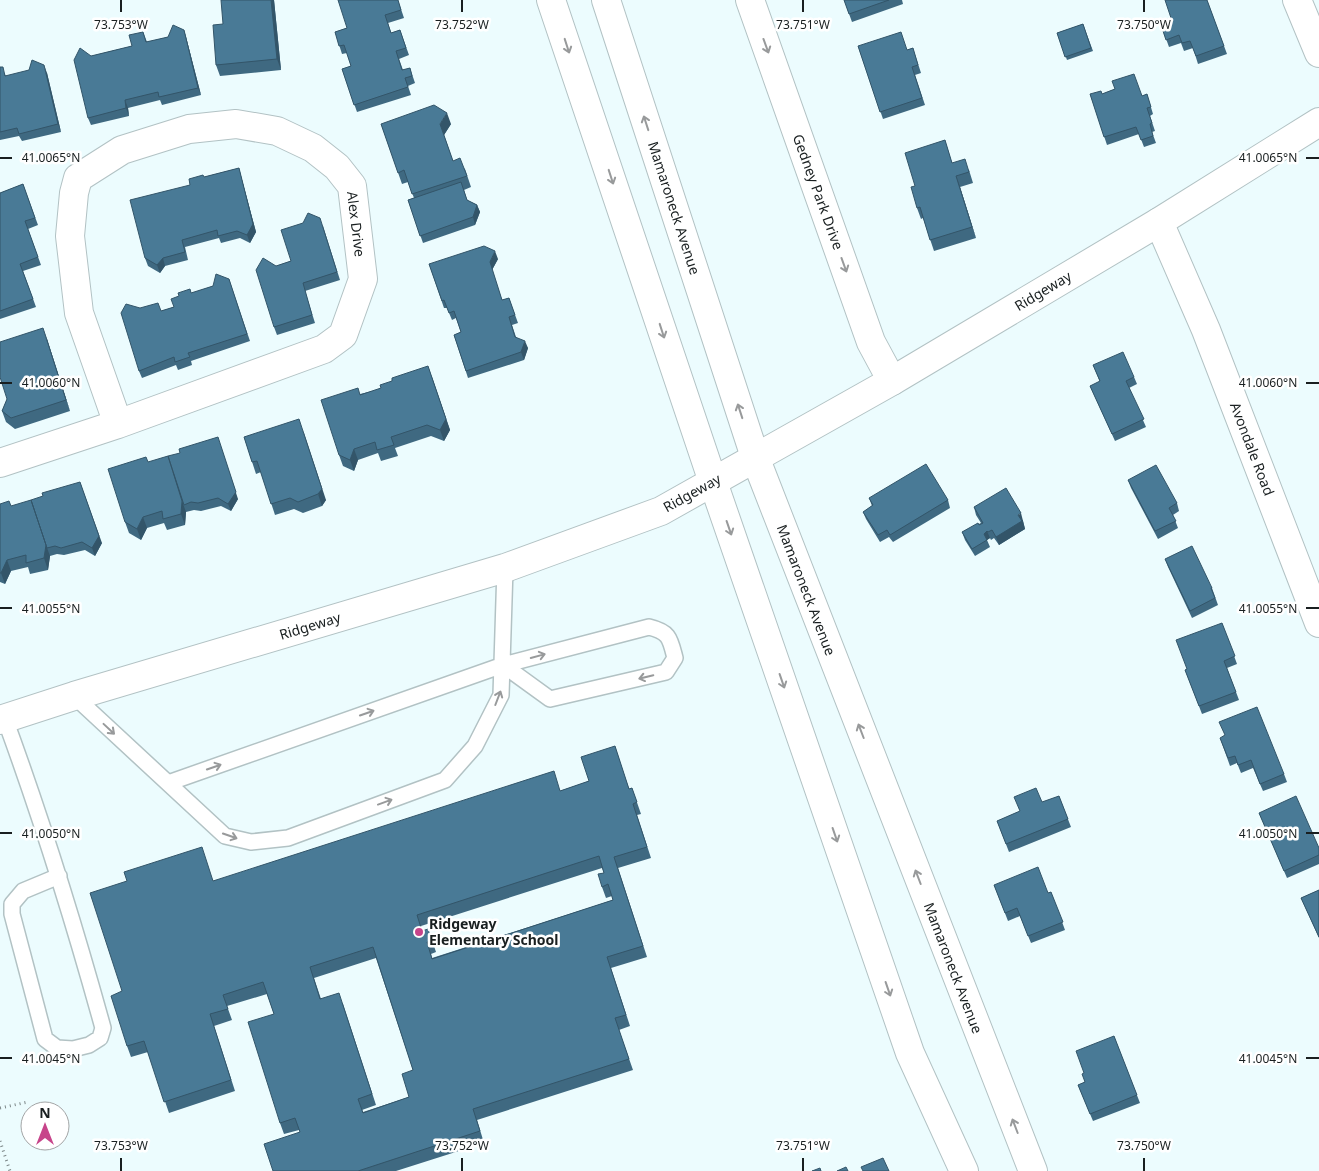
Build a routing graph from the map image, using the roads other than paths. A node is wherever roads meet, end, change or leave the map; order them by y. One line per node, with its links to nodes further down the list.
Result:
1 (552, 0): 12 (street, one-way to 12)
2 (606, 0): 10 (street, Mamaroneck Avenue, one-way to 2)
3 (750, 0): 8 (street, Gedney Park Drive, one-way to 8)
4 (1297, 0): 5 (street)
5 (1319, 53)
6 (1319, 122): 7 (street, Ridgeway)
7 (1158, 222): 8 (street, Ridgeway); 14 (street, Avondale Road)
8 (892, 381): 10 (street, Ridgeway)
9 (118, 424): 9 (street, Alex Drive); 11 (street, Alex Drive)
10 (755, 457): 12 (street, Ridgeway); 21 (street, Mamaroneck Avenue, one-way to 10)
11 (0, 463)
12 (713, 482): 13 (street, Ridgeway); 20 (street, one-way to 20)
13 (505, 568): 15 (lane); 16 (street, Ridgeway)
14 (1319, 624)
15 (503, 665): 15 (lane, one-way to 15); 18 (lane, one-way to 15); 18 (lane, one-way to 15)
16 (74, 696): 17 (street, Ridgeway); 18 (lane, one-way to 18)
17 (3, 719): 19 (lane)
18 (168, 783)
19 (59, 876): 19 (lane)
20 (964, 1171)
21 (1033, 1171)

